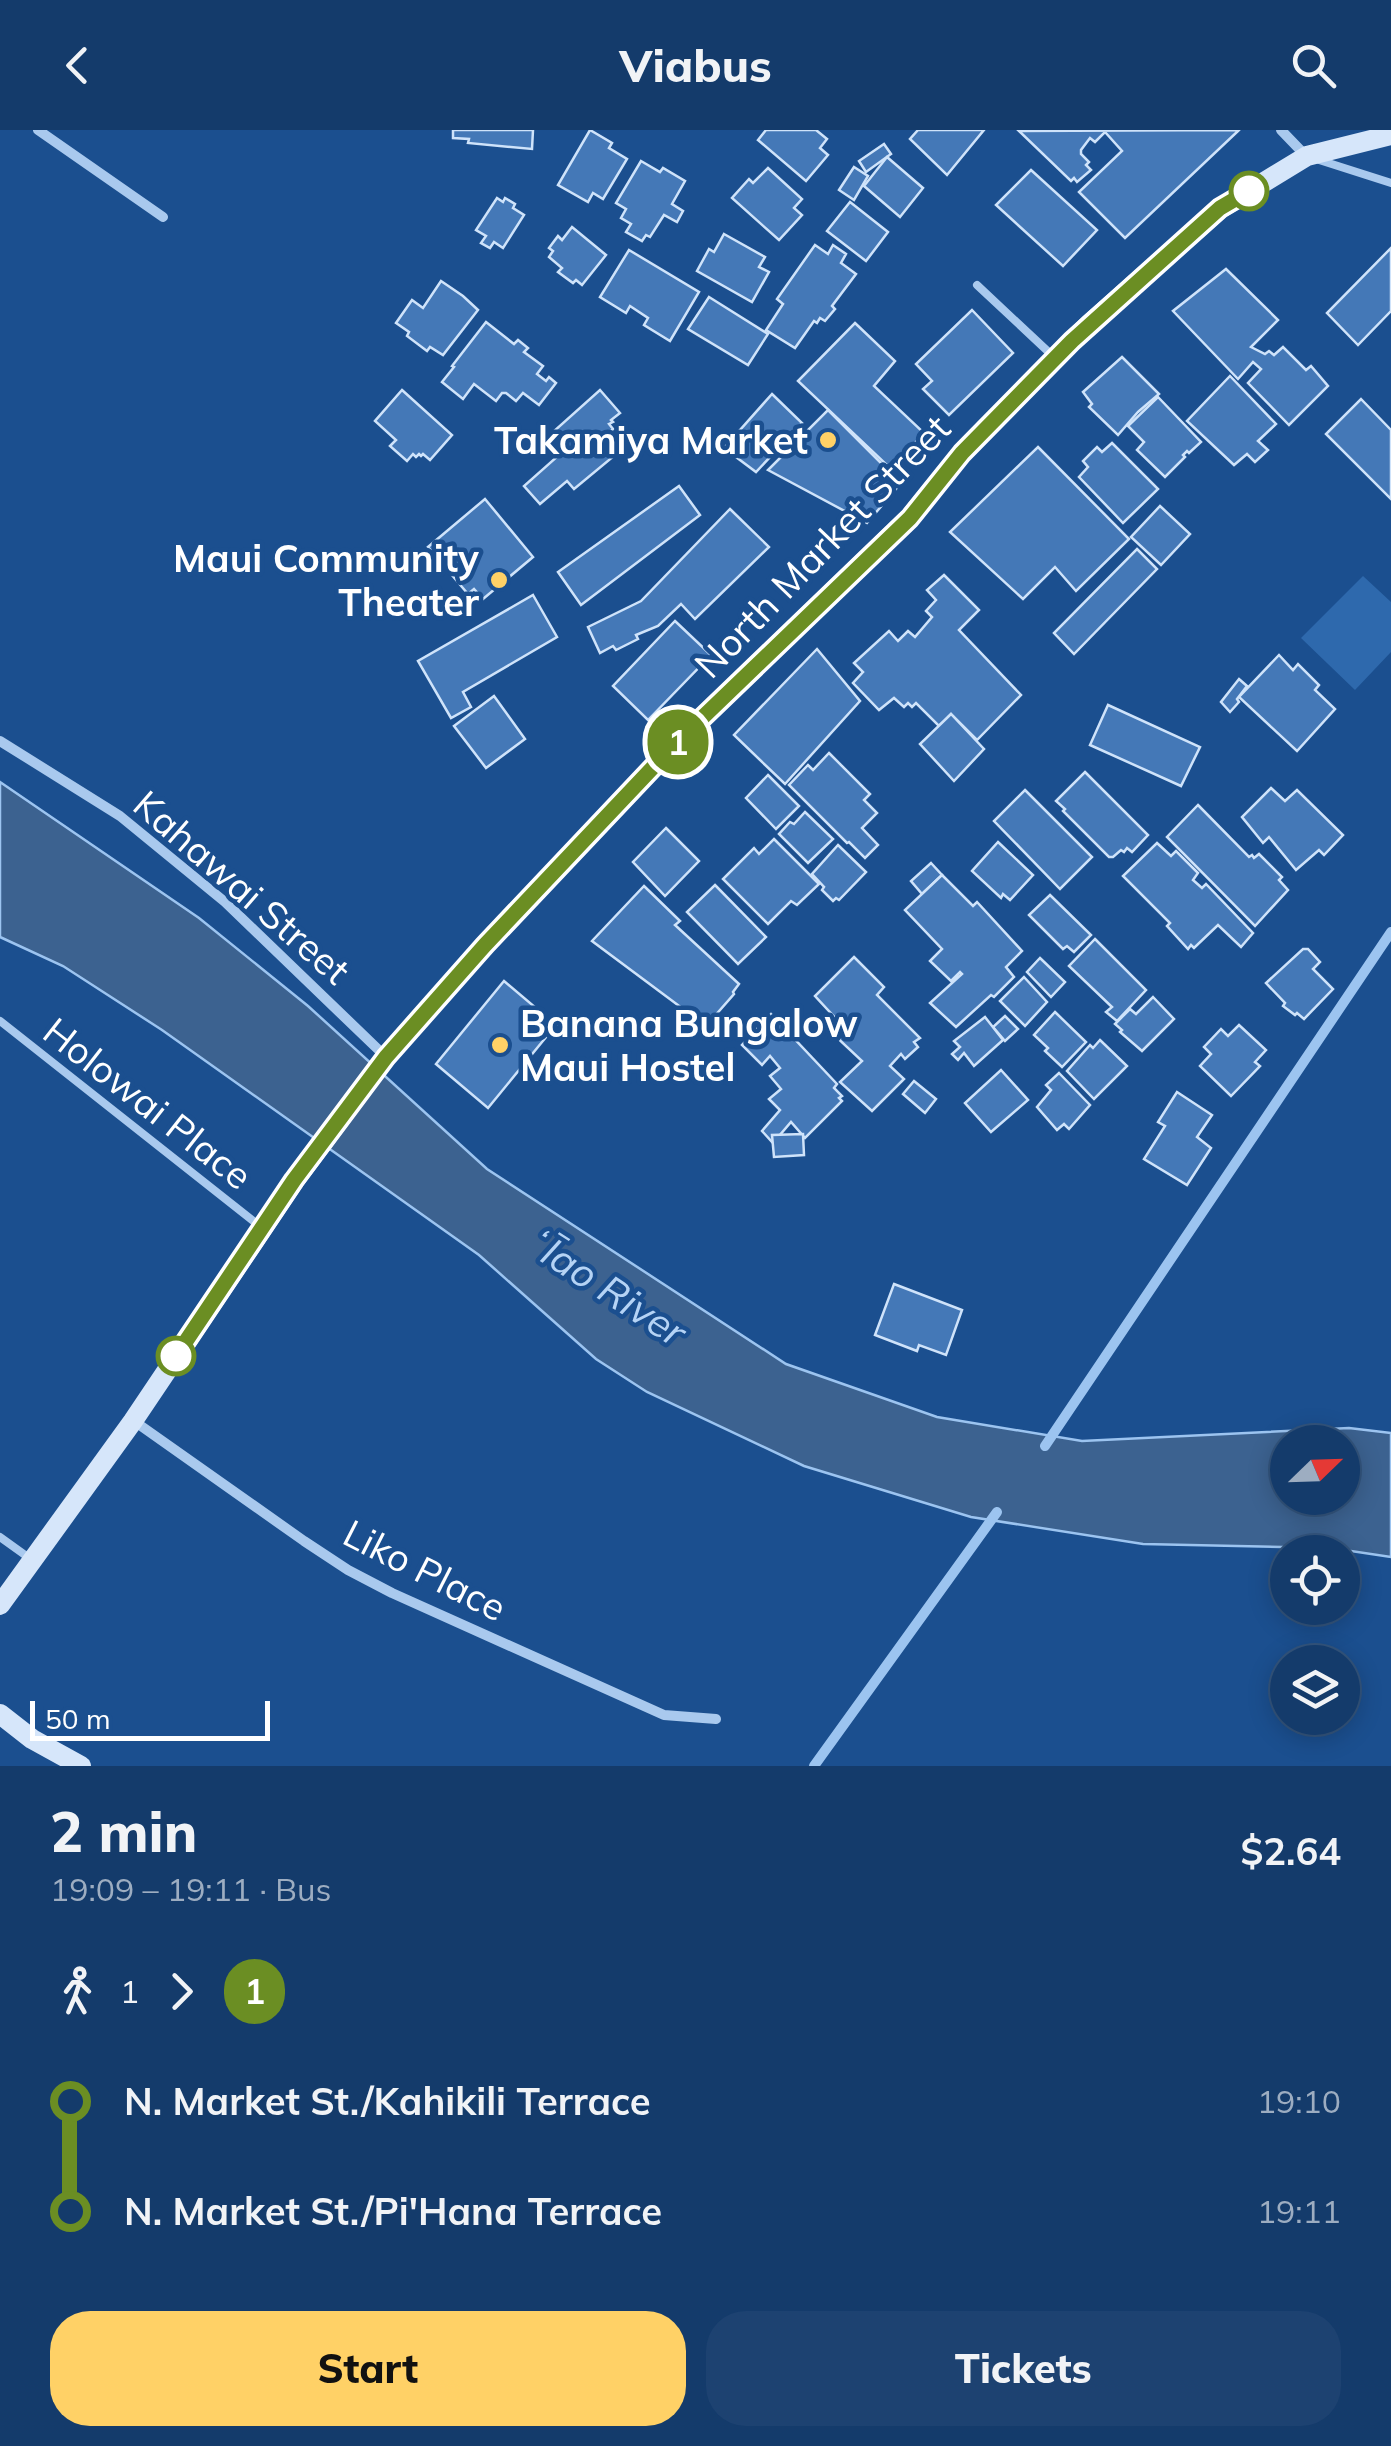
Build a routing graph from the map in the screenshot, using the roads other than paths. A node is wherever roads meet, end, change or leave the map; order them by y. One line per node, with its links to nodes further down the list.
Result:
1 (38, 130): 6 (street)
2 (1281, 130): 4 (street)
3 (1391, 135): 4 (street, North Market Street)
4 (1307, 156): 5 (lane); 8 (street, North Market Street)
5 (1391, 183)
6 (164, 217)
7 (976, 285): 8 (lane)
8 (1054, 358): 11 (street, North Market Street)
9 (0, 741): 11 (street, Kahawai Street)
10 (0, 1021): 12 (lane, Holowai Place)
11 (386, 1057): 12 (street, North Market Street)
12 (261, 1227): 13 (street, North Market Street)
13 (133, 1420): 15 (street, North Market Street); 18 (street, Liko Place)
14 (0, 1537): 15 (lane)
15 (32, 1560): 16 (street, North Market Street)
16 (0, 1605)
17 (0, 1714): 19 (street)
18 (716, 1719)
19 (81, 1766)

